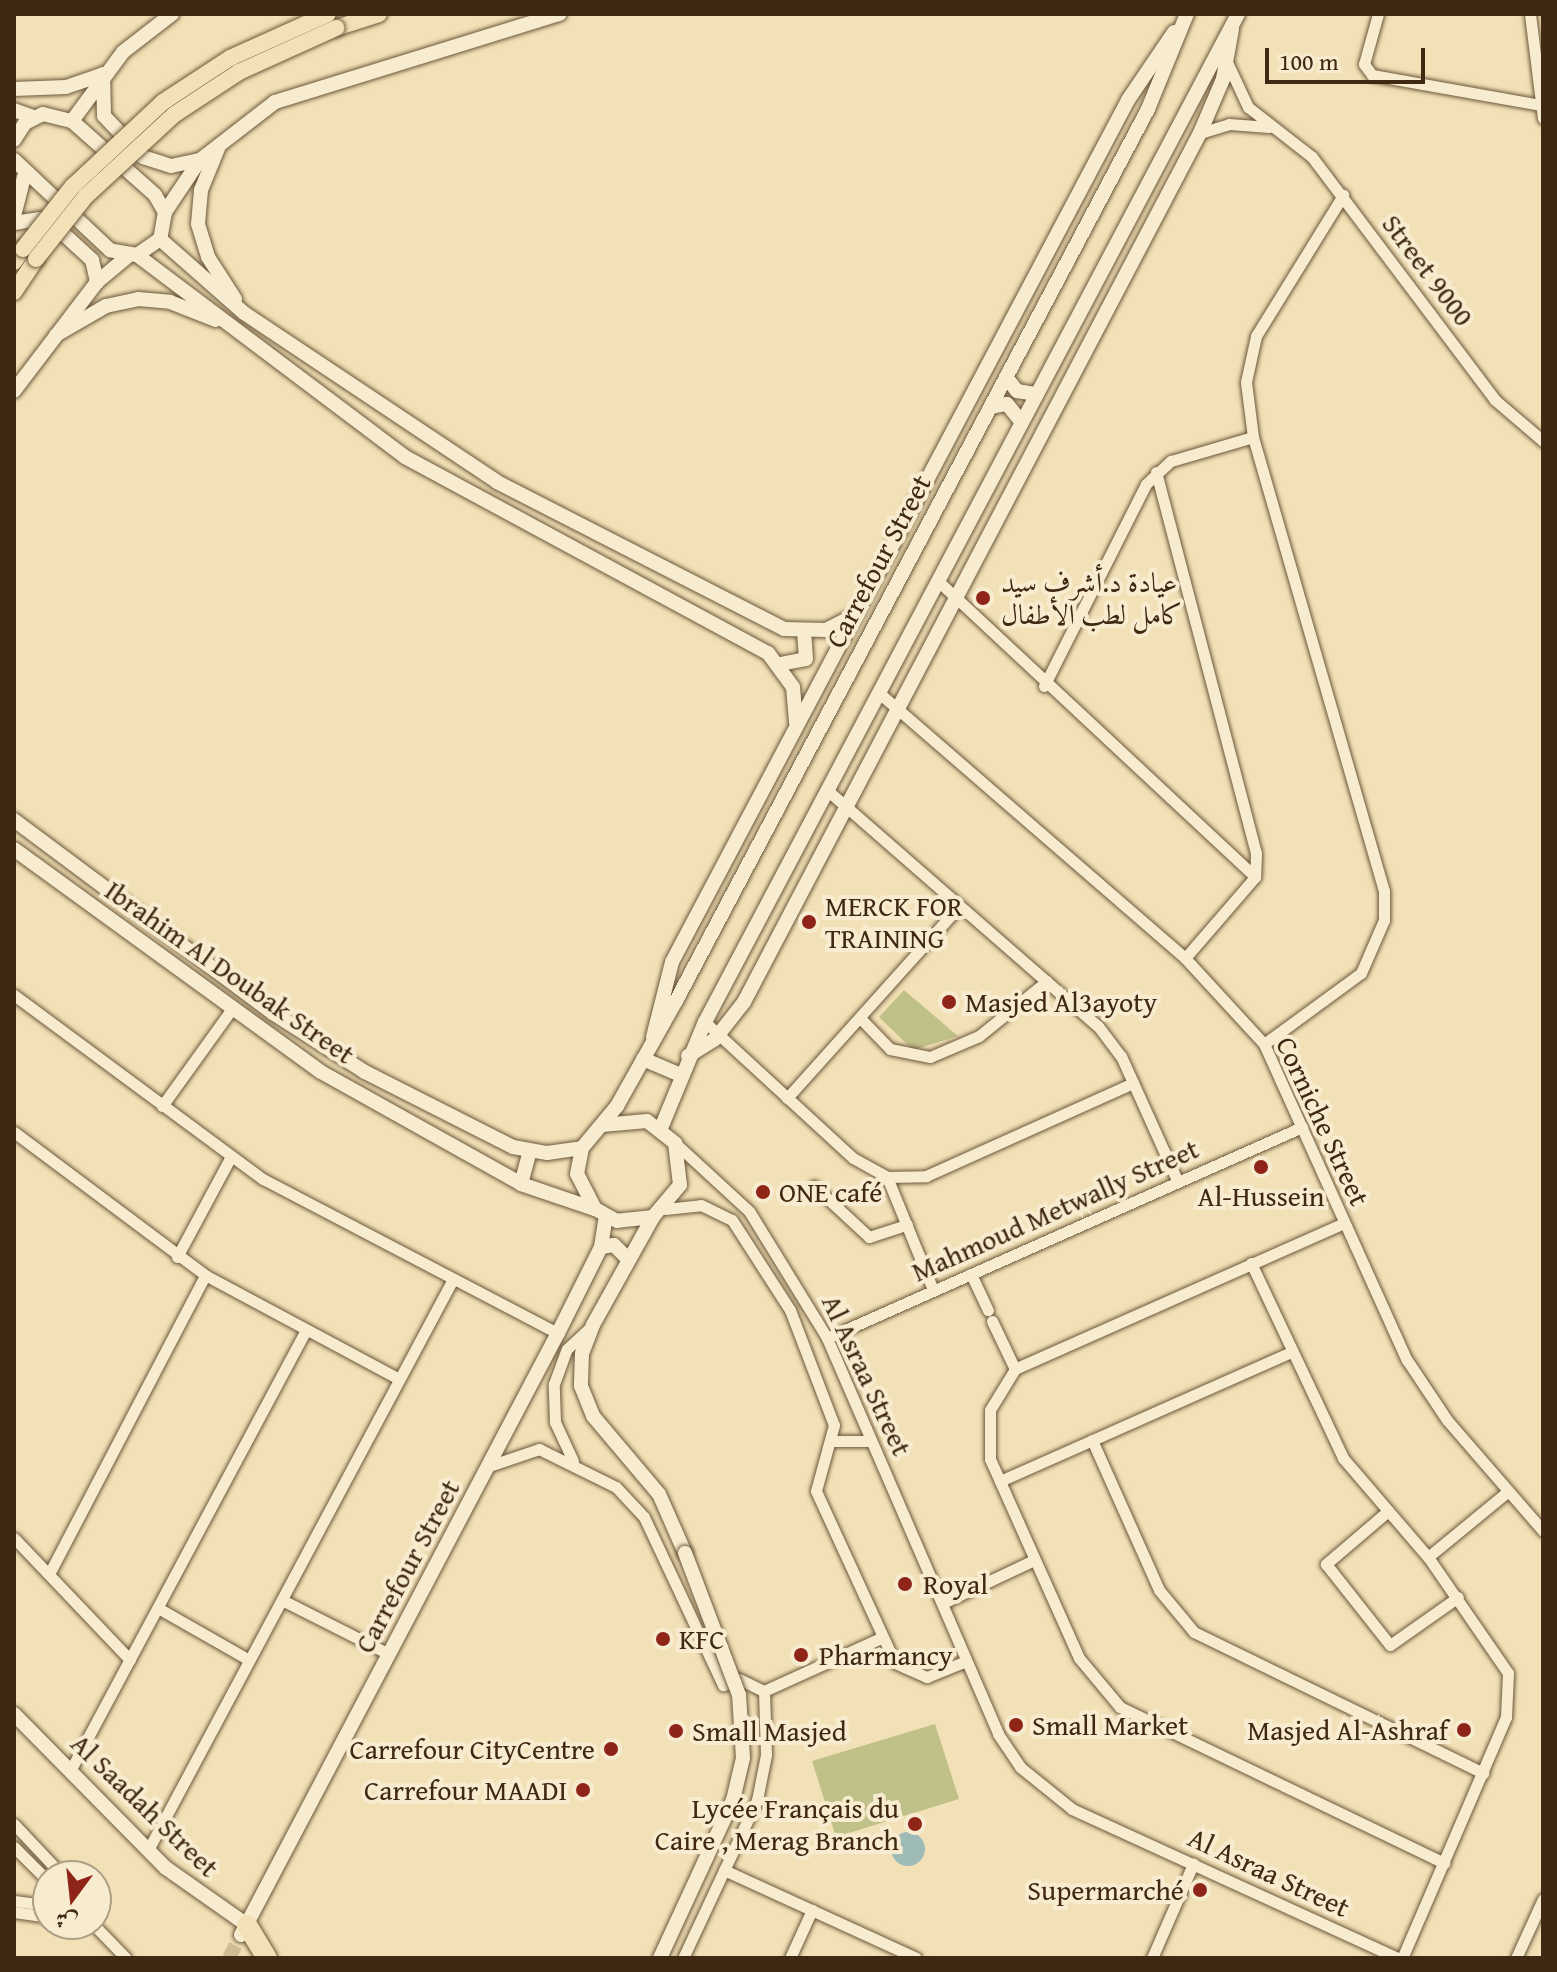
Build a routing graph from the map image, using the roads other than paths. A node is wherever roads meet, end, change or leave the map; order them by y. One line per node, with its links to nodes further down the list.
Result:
1 (172, 14): 10 (street)
2 (379, 14): 8 (main road)
3 (560, 14): 18 (street)
4 (1378, 14): 13 (street)
5 (1530, 14): 13 (street)
6 (1185, 19): 27 (street, Carrefour Street); 32 (street)
7 (1235, 19): 9 (street); 30 (street)
8 (332, 21): 33 (main road, bridge)
9 (1227, 62): 16 (street, Street 9000); 17 (street)
10 (103, 74): 11 (street); 15 (street); 21 (street)
11 (14, 89)
12 (14, 110): 14 (street)
13 (1542, 112)
14 (33, 117): 15 (street); 19 (street)
15 (72, 121): 24 (street)
16 (1274, 128): 17 (street); 23 (street, Street 9000)
17 (1200, 133): 28 (street)
18 (223, 138): 21 (street); 36 (street)
19 (14, 140)
20 (14, 160): 22 (street)
21 (200, 160): 24 (street)
22 (24, 177): 25 (street); 31 (street)
23 (1343, 195): 44 (street); 45 (street, Street 9000)
24 (165, 212): 29 (street)
25 (14, 216)
26 (14, 223): 34 (street)
27 (1087, 225): 32 (street); 39 (street, Carrefour Street)
28 (1149, 231): 30 (street); 50 (street)
29 (160, 239): 31 (street); 36 (street)
30 (1110, 251): 41 (street)
31 (132, 256): 34 (street); 37 (street)
32 (1045, 256): 48 (street)
33 (24, 257): 35 (main road)
34 (97, 282): 38 (street)
35 (14, 292)
36 (244, 313): 52 (street)
37 (233, 328): 38 (street); 53 (street)
38 (56, 335): 40 (street)
39 (1006, 377): 41 (street); 42 (street, Carrefour Street)
40 (14, 391)
41 (1035, 394): 43 (street)
42 (991, 407): 43 (street); 47 (street, Carrefour Street)
43 (1020, 420): 49 (street)
44 (1253, 437): 46 (street); 74 (street)
45 (1543, 441)
46 (1156, 472): 54 (street); 64 (street)
47 (929, 519): 48 (street); 63 (street, Carrefour Street)
48 (898, 532): 51 (street)
49 (937, 580): 50 (street); 55 (street)
50 (955, 600): 54 (street); 56 (street)
51 (856, 614): 52 (street); 57 (street)
52 (804, 632): 53 (street)
53 (780, 664): 57 (street)
54 (1044, 686): 64 (street)
55 (878, 692): 56 (street, Corniche Street); 58 (street)
56 (899, 709): 59 (street); 66 (street, Corniche Street)
57 (796, 726): 60 (street)
58 (827, 790): 59 (street); 71 (street)
59 (847, 808): 65 (street); 72 (street)
60 (751, 811): 63 (street); 73 (street)
61 (14, 820): 87 (street, Ibrahim Al Doubak Street)
62 (14, 849): 69 (street, Ibrahim Al Doubak Street)
63 (746, 868): 73 (street, Carrefour Street)
64 (1255, 877): 66 (street)
65 (959, 906): 67 (street); 70 (street)
66 (1185, 958): 74 (street, Corniche Street)
67 (1047, 981): 70 (street); 78 (street)
68 (14, 995): 80 (street)
69 (231, 1010): 80 (street); 91 (street, Ibrahim Al Doubak Street)
70 (862, 1020): 79 (street)
71 (705, 1022): 72 (street); 75 (street)
72 (719, 1035): 75 (street); 79 (street)
73 (653, 1040): 76 (street, Carrefour Street)
74 (1264, 1044): 82 (street, Corniche Street)
75 (688, 1056): 77 (street)
76 (643, 1059): 77 (street); 81 (street, Carrefour Street)
77 (679, 1074): 83 (street)
78 (1133, 1083): 89 (street); 90 (street)
79 (787, 1098): 89 (street)
80 (162, 1106): 88 (street)
81 (602, 1125): 83 (street); 86 (street)
82 (1302, 1127): 90 (street, Mahmoud Metwally Street); 95 (street, Corniche Street)
83 (661, 1128): 85 (street)
84 (14, 1132): 98 (street)
85 (675, 1143): 94 (street); 108 (street, Al Asraa Street)
86 (582, 1148): 87 (street); 93 (street)
87 (530, 1151): 91 (street)
88 (230, 1158): 98 (street); 103 (street)
89 (887, 1177): 96 (street)
90 (1178, 1182): 101 (street, Mahmoud Metwally Street)
91 (521, 1184): 93 (street, Ibrahim Al Doubak Street)
92 (814, 1186): 96 (street)
93 (600, 1213): 94 (street); 97 (street, Carrefour Street)
94 (659, 1213): 99 (street); 113 (street, Al Asraa Street)
95 (1344, 1223): 100 (street); 118 (street, Corniche Street)
96 (907, 1225): 104 (street)
97 (601, 1247): 99 (street); 107 (street, Carrefour Street)
98 (177, 1257): 102 (street)
99 (626, 1257): 105 (street)
100 (1251, 1263): 109 (street); 110 (street)
101 (971, 1274): 104 (street, Mahmoud Metwally Street); 110 (street)
102 (205, 1275): 106 (street); 124 (street)
103 (453, 1279): 107 (street); 111 (street)
104 (933, 1290): 108 (street, Mahmoud Metwally Street)
105 (593, 1325): 115 (street); 152 (street, bridge)
106 (306, 1330): 111 (street); 128 (street)
107 (558, 1333): 116 (street, Carrefour Street)
108 (827, 1338): 114 (street, Al Asraa Street)
109 (1289, 1353): 112 (street); 119 (street)
110 (1015, 1369): 117 (street)
111 (399, 1379): 126 (street)
112 (1092, 1440): 117 (street); 137 (street)
113 (832, 1441): 114 (street); 129 (street, Al Asraa Street)
114 (871, 1441): 127 (street, Al Asraa Street)
115 (573, 1461): 116 (street); 134 (street)
116 (489, 1466): 130 (street, Carrefour Street)
117 (1000, 1481): 123 (street)
118 (1507, 1492): 120 (street, Corniche Street); 122 (street)
119 (1388, 1511): 122 (street); 125 (street)
120 (1543, 1531)
121 (14, 1538): 124 (street)
122 (1428, 1557): 125 (street)
123 (1034, 1560): 127 (street); 142 (street)
124 (49, 1574): 131 (street)
125 (1458, 1597): 137 (street)
126 (282, 1600): 130 (street); 132 (street)
127 (943, 1603): 133 (street, Al Asraa Street)
128 (158, 1608): 131 (street); 132 (street)
129 (881, 1638): 133 (street, Al Asraa Street); 134 (street)
130 (389, 1654): 148 (street, Carrefour Street)
131 (130, 1660): 136 (street)
132 (249, 1660): 140 (street)
133 (966, 1661): 143 (street, Al Asraa Street)
134 (764, 1691): 145 (street)
135 (14, 1714): 136 (street, Al Saadah Street)
136 (70, 1771): 140 (street, Al Saadah Street)
137 (1483, 1773): 142 (street)
138 (14, 1824): 141 (street)
139 (14, 1847): 144 (street)
140 (148, 1850): 148 (street, Al Saadah Street)
141 (48, 1860)
142 (1444, 1863): 157 (street)
143 (1193, 1864): 156 (street); 157 (street, Al Asraa Street)
144 (32, 1865)
145 (724, 1870): 147 (street); 153 (street)
146 (1542, 1904): 158 (street)
147 (812, 1910): 154 (street); 155 (street)
148 (244, 1930): 151 (highway)
149 (109, 1940): 150 (street)
150 (126, 1958)
151 (267, 1958)
152 (660, 1958)
153 (683, 1958)
154 (790, 1958)
155 (916, 1958)
156 (1153, 1958)
157 (1400, 1958)
158 (1516, 1958)

